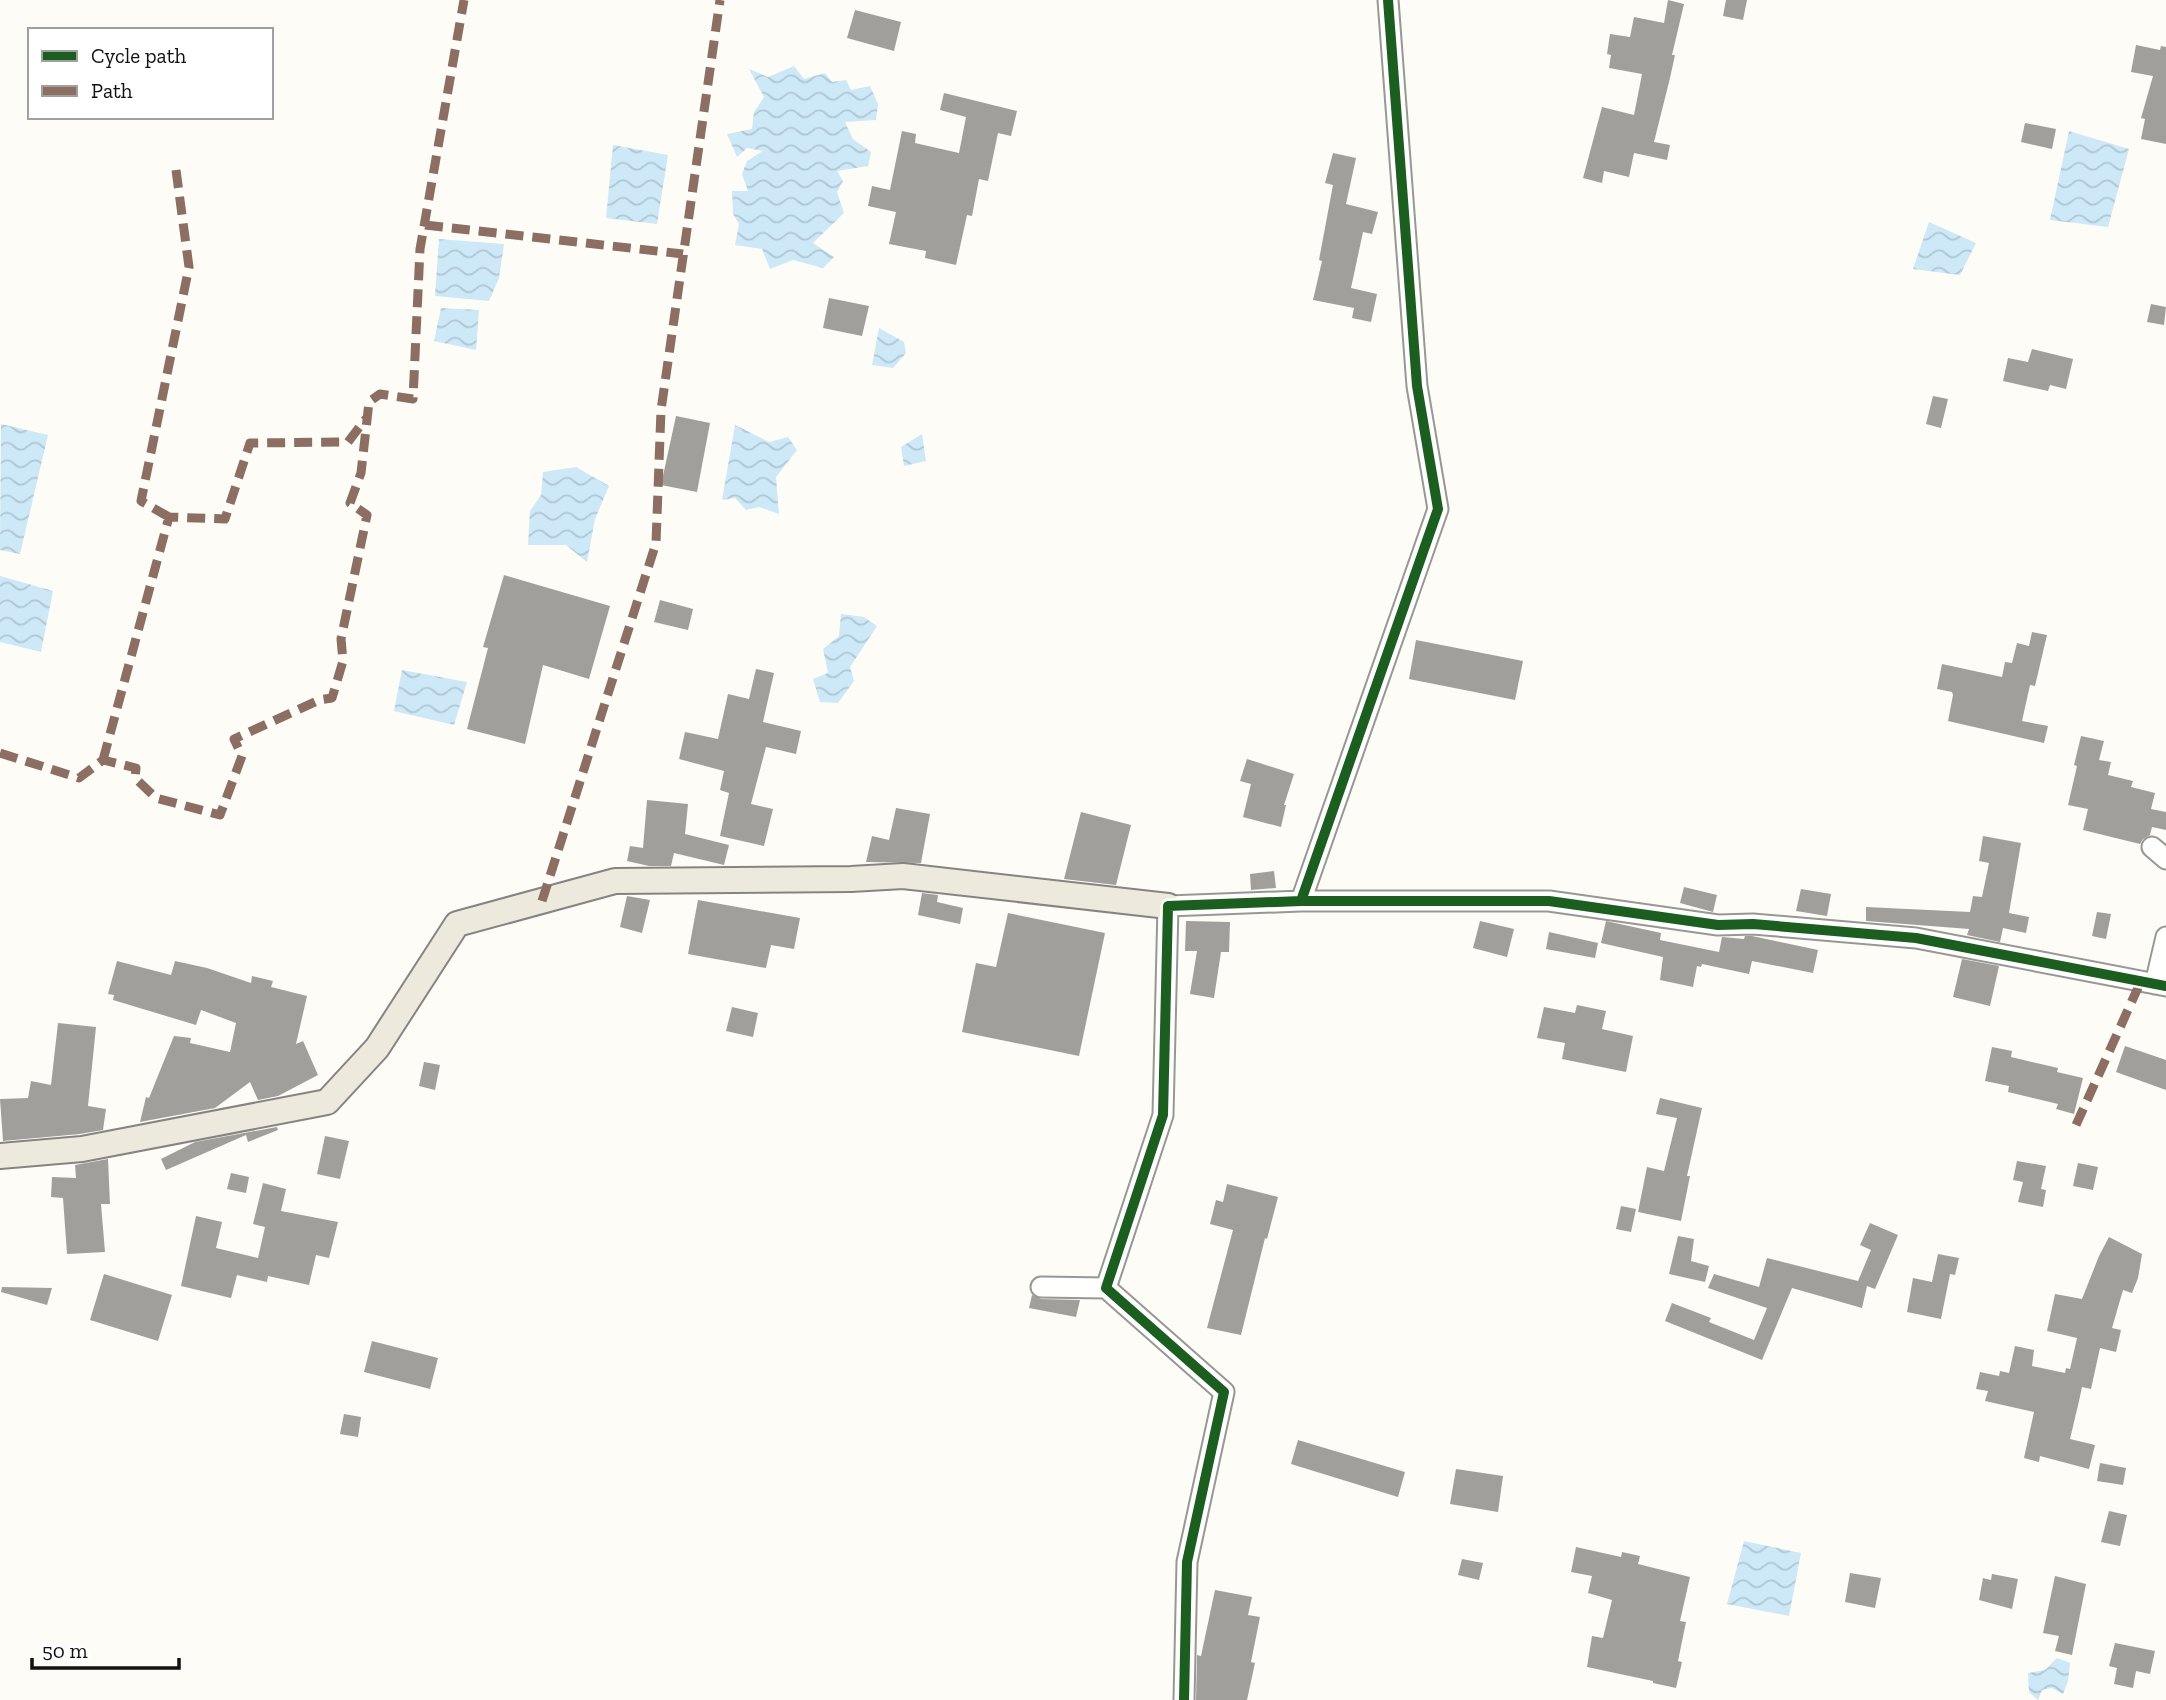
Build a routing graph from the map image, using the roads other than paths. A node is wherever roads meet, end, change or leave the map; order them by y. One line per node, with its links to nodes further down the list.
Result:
1 (1388, 0): 2 (street)
2 (1301, 901): 3 (street); 5 (street)
3 (1168, 906): 6 (main road); 8 (street)
4 (2166, 937): 5 (street)
5 (2161, 985)
6 (0, 1156)
7 (1041, 1287): 8 (street)
8 (1107, 1288): 9 (street)
9 (1184, 1700)

